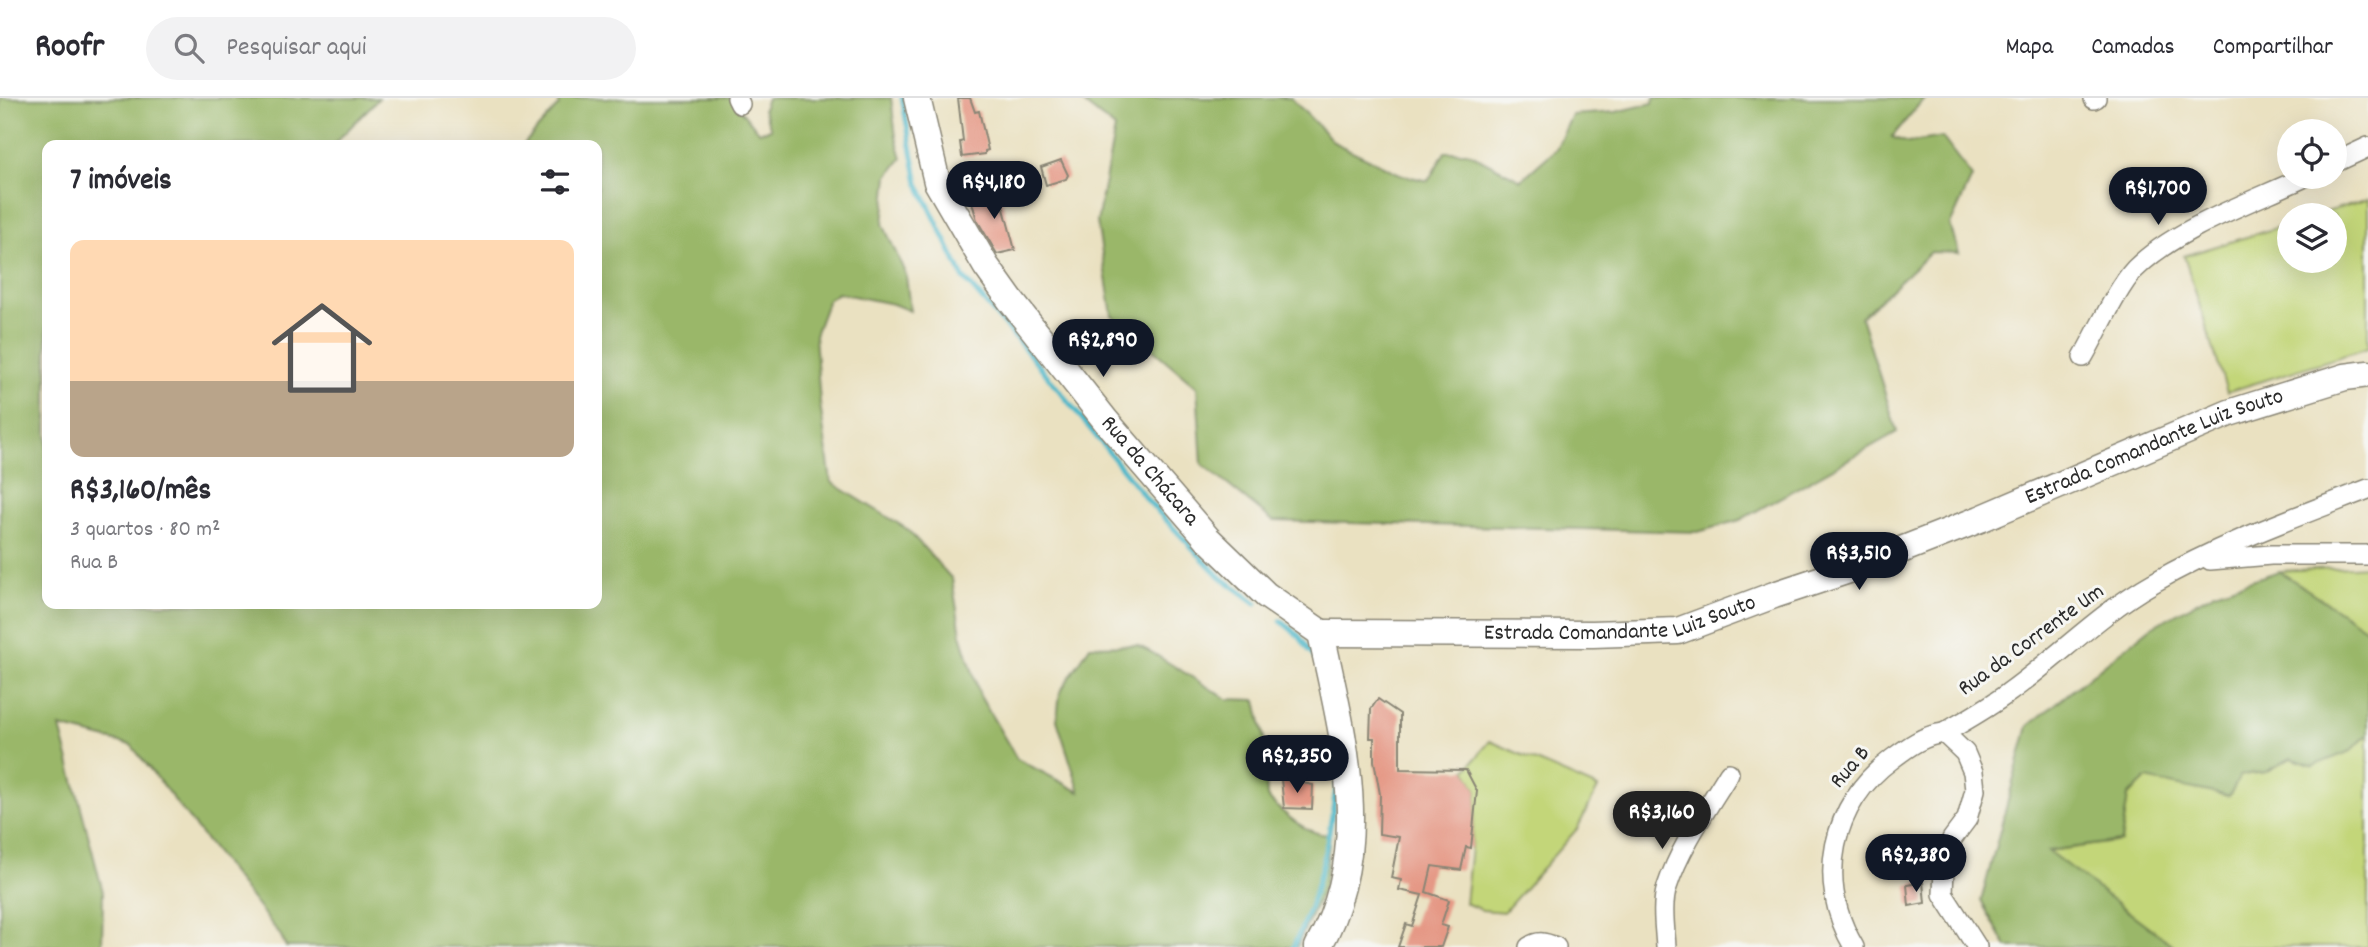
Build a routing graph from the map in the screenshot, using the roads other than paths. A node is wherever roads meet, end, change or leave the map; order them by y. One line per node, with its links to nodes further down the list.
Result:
1 (916, 98): 10 (street, Rua da Chácara)
2 (2368, 147): 3 (street)
3 (2347, 157)
4 (2279, 189): 5 (street)
5 (2083, 357)
6 (2368, 374): 10 (street, Estrada Comandante Luiz Souto)
7 (2368, 488): 9 (street, Rua da Corrente Um)
8 (2368, 555): 9 (street)
9 (2195, 562): 11 (street, Rua da Corrente Um)
10 (1321, 633): 13 (street)
11 (1944, 733): 17 (street, Rua B); 18 (street)
12 (1729, 773): 16 (street)
13 (1318, 947)
14 (1529, 947): 15 (street)
15 (1556, 947)
16 (1666, 947)
17 (1854, 947)
18 (1977, 947)

